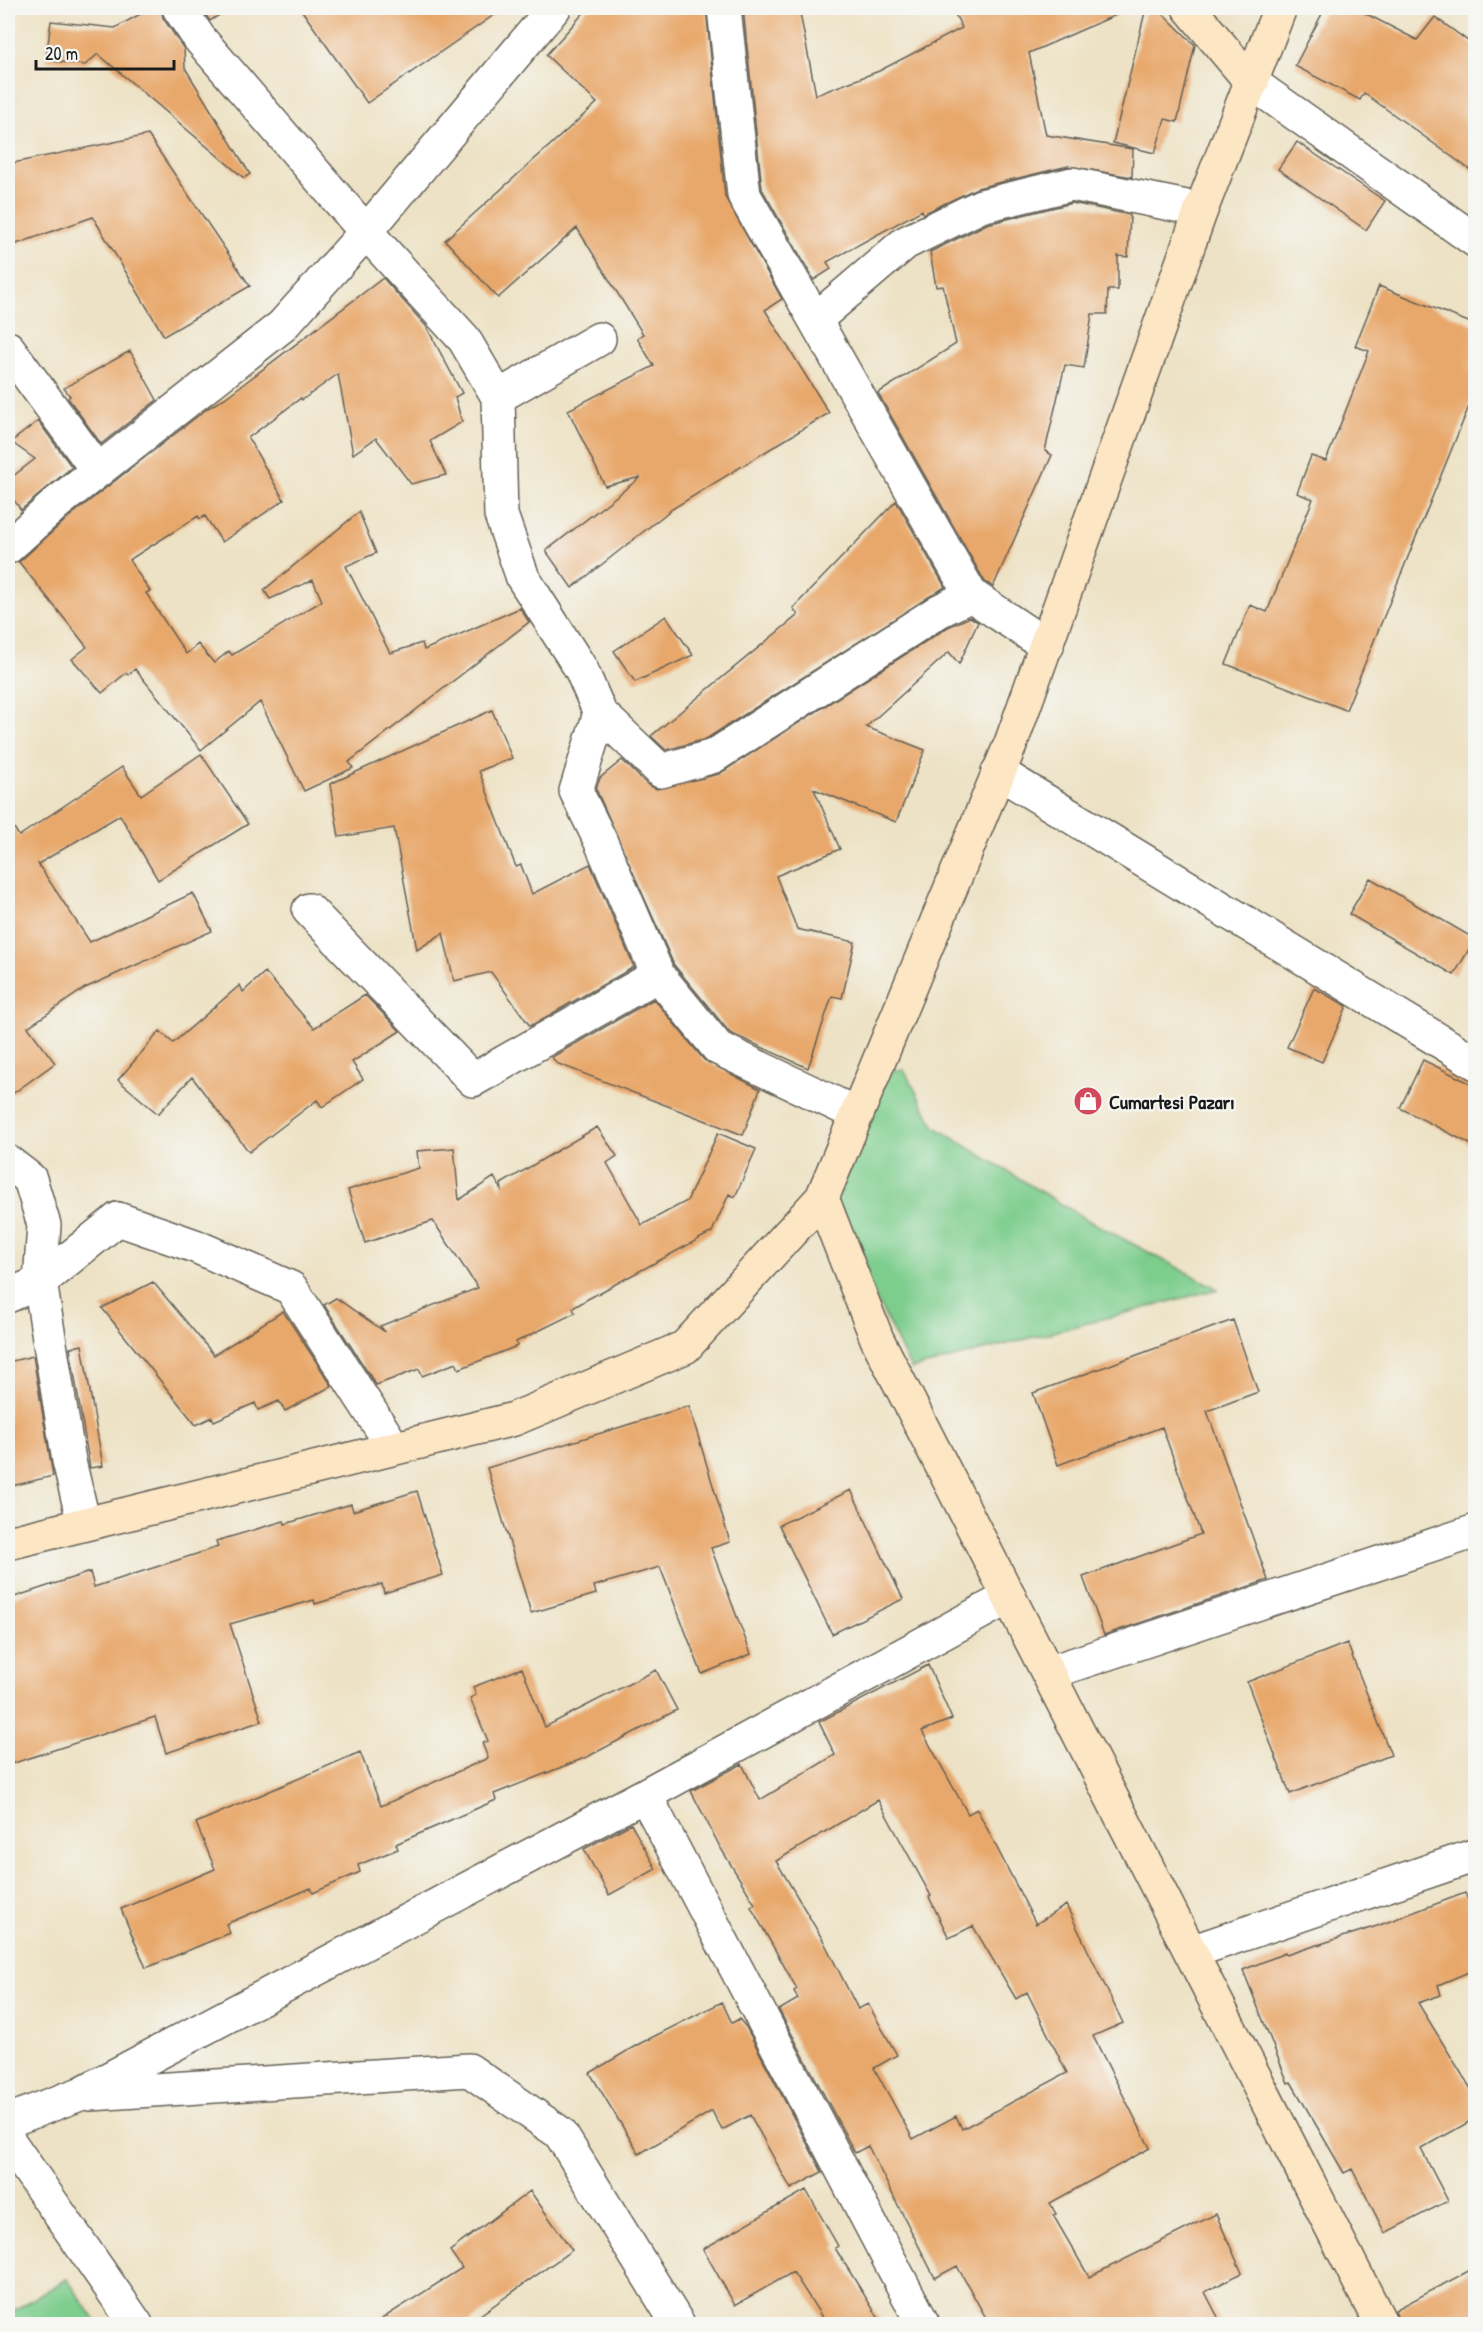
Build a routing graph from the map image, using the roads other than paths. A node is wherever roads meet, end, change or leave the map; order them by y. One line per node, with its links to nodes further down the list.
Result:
1 (179, 8): 8 (street)
2 (554, 8): 8 (street)
3 (724, 8): 10 (street)
4 (1189, 8): 6 (street)
5 (1280, 8): 6 (street)
6 (1252, 82): 7 (street); 9 (street)
7 (1201, 210): 10 (street); 17 (street)
8 (366, 232): 13 (street); 14 (street)
9 (1476, 241)
10 (815, 320): 16 (street)
11 (599, 339): 13 (street)
12 (8, 348): 14 (street)
13 (498, 398): 18 (street)
14 (98, 471): 15 (street)
15 (8, 547)
16 (971, 595): 17 (street); 18 (street)
17 (1047, 646): 19 (street)
18 (600, 713): 21 (street)
19 (998, 772): 22 (street); 23 (street)
20 (309, 910): 21 (street)
21 (658, 975): 23 (street)
22 (1476, 1063)
23 (857, 1114): 25 (street)
24 (8, 1162): 26 (street)
25 (822, 1198): 28 (street); 32 (street)
26 (40, 1282): 27 (street); 28 (street); 29 (street)
27 (8, 1296)
28 (394, 1448): 29 (street)
29 (84, 1524): 31 (street)
30 (1476, 1531): 33 (street)
31 (8, 1543)
32 (1009, 1597): 33 (street); 34 (street)
33 (1048, 1673): 36 (street)
34 (645, 1795): 37 (street); 42 (street)
35 (1476, 1855): 36 (street)
36 (1191, 1952): 43 (street)
37 (80, 2094): 38 (street); 41 (street)
38 (8, 2121)
39 (8, 2140): 40 (street)
40 (136, 2325)
41 (678, 2325)
42 (923, 2325)
43 (1381, 2325)

